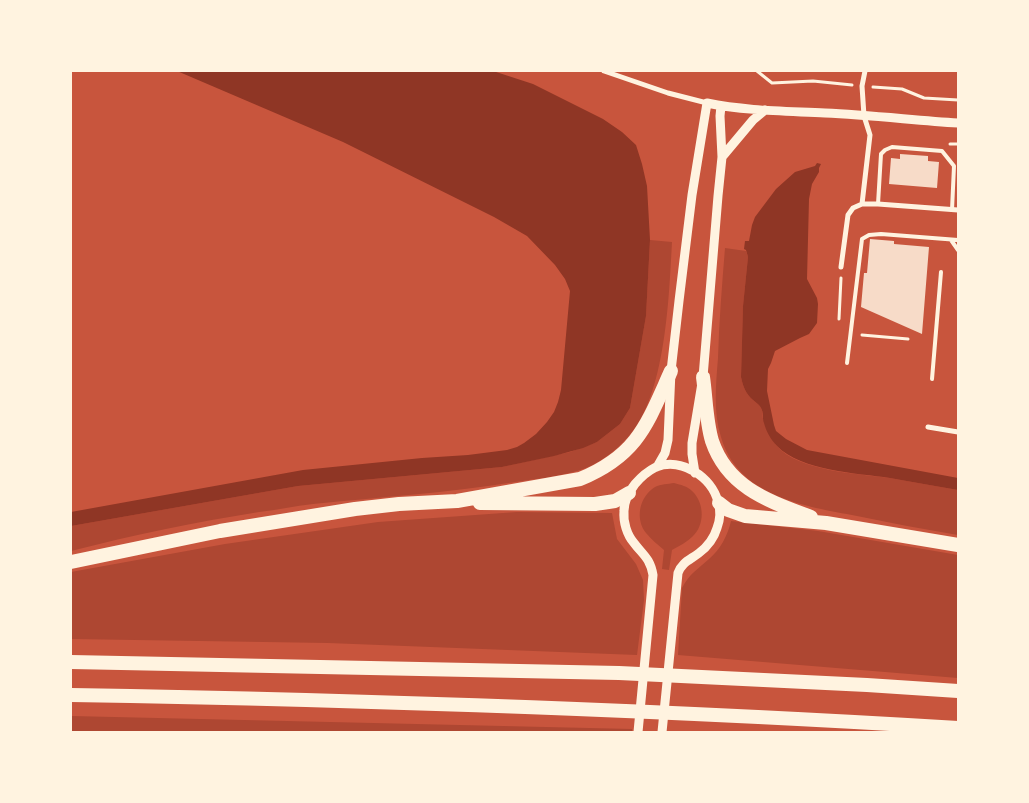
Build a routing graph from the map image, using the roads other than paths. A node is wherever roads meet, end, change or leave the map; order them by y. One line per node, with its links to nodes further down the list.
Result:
1 (604, 71): 3 (street)
2 (865, 71): 6 (street)
3 (707, 103): 4 (street); 20 (street)
4 (721, 106): 5 (street); 8 (street)
5 (765, 110): 6 (street); 8 (street)
6 (864, 116): 7 (street); 11 (street)
7 (958, 123)
8 (722, 157): 21 (street)
9 (958, 162): 10 (lane)
10 (954, 166): 12 (lane); 13 (lane)
11 (862, 204): 12 (street); 17 (street)
12 (878, 204): 13 (street)
13 (955, 210)
14 (950, 239): 15 (lane); 16 (lane); 19 (lane)
15 (958, 240)
16 (958, 250)
17 (841, 267)
18 (941, 272): 22 (lane)
19 (847, 363)
20 (671, 371): 26 (street); 29 (highway)
21 (703, 377): 27 (street); 31 (highway)
22 (932, 379)
23 (928, 427): 25 (street)
24 (958, 428): 25 (lane)
25 (958, 432)
26 (657, 467): 27 (street); 28 (street)
27 (695, 473): 30 (street)
28 (629, 493): 29 (highway); 38 (street)
29 (457, 501): 33 (highway)
30 (719, 503): 31 (highway); 39 (street)
31 (826, 523): 32 (highway)
32 (958, 545)
33 (71, 562)
34 (71, 662): 35 (highway)
35 (958, 691)
36 (71, 695): 37 (highway)
37 (958, 728)
38 (638, 732)
39 (662, 732)

